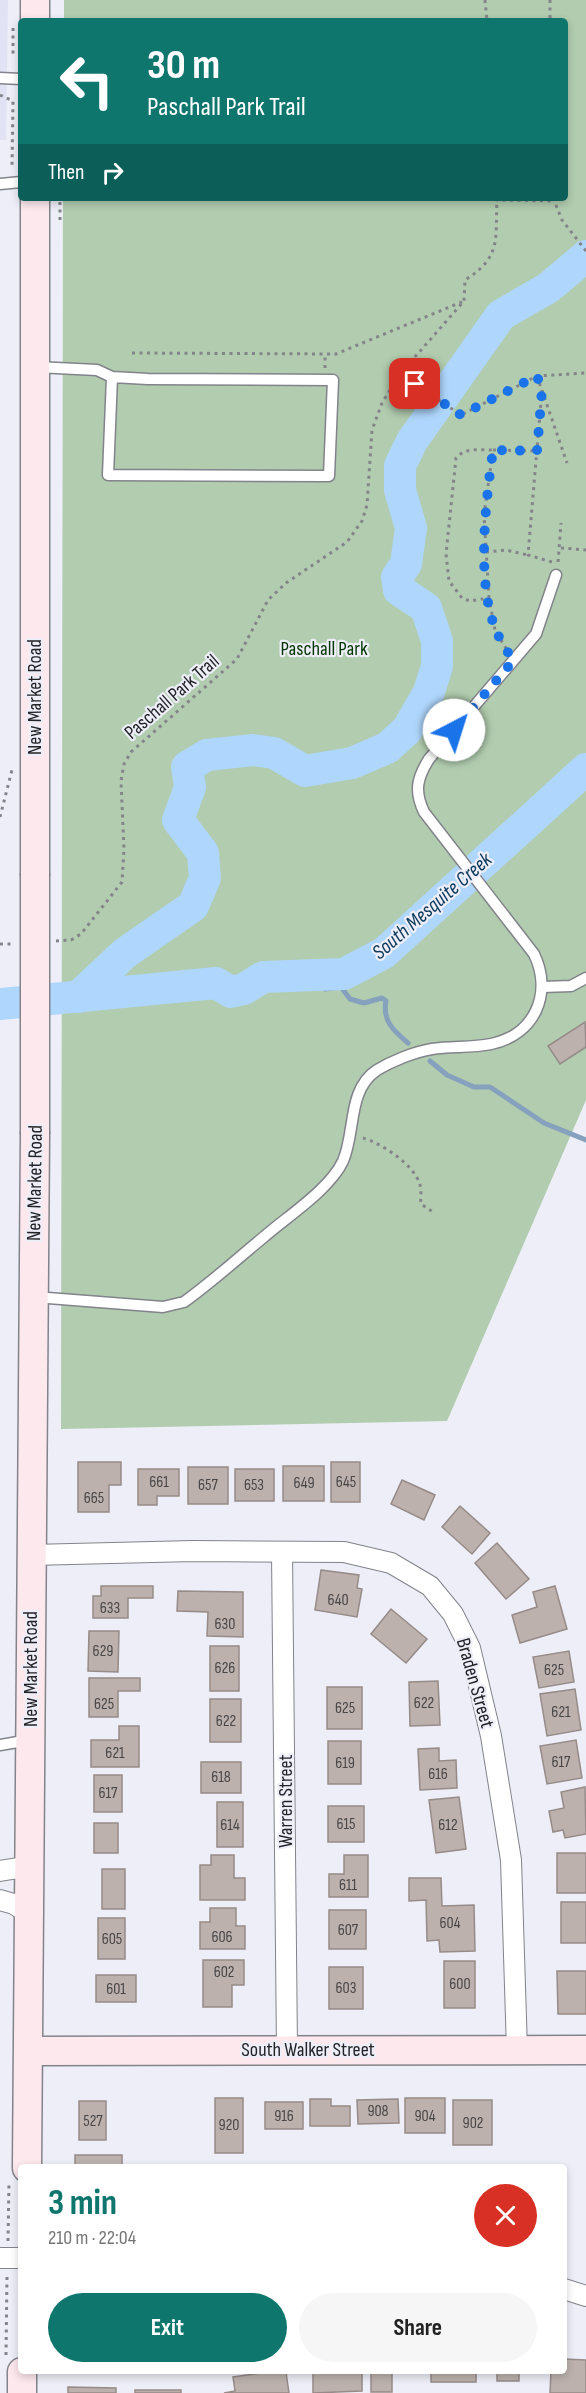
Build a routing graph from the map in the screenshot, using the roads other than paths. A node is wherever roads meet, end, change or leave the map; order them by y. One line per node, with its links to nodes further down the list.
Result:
1 (36, 0): 2 (street)
2 (35, 18)
3 (0, 78): 4 (lane)
4 (18, 79)
5 (18, 182): 6 (lane)
6 (0, 184)
7 (35, 201): 8 (street, New Market Road)
8 (35, 367): 9 (lane); 13 (street, New Market Road, bridge)
9 (112, 377): 9 (lane)
10 (556, 576): 12 (lane)
11 (586, 978): 12 (lane)
12 (542, 987): 13 (lane)
13 (34, 1297): 15 (street, New Market Road)
14 (282, 1552): 15 (street, Braden Street); 23 (street, Warren Street); 24 (street, Braden Street)
15 (31, 1555): 16 (street, New Market Road)
16 (31, 1739): 17 (lane); 18 (street, New Market Road)
17 (0, 1745)
18 (31, 1866): 19 (street); 21 (street, New Market Road)
19 (0, 1871)
20 (0, 1900): 21 (street)
21 (31, 1915): 22 (street, New Market Road)
22 (30, 2050): 23 (street, South Walker Street); 26 (street, New Market Road)
23 (287, 2050): 24 (street, South Walker Street)
24 (517, 2050): 25 (street, South Walker Street)
25 (586, 2050)
26 (27, 2164)
27 (0, 2258): 28 (street)
28 (18, 2258)
29 (567, 2290): 30 (street)
30 (586, 2296)
31 (22, 2374): 32 (street)
32 (22, 2393)

